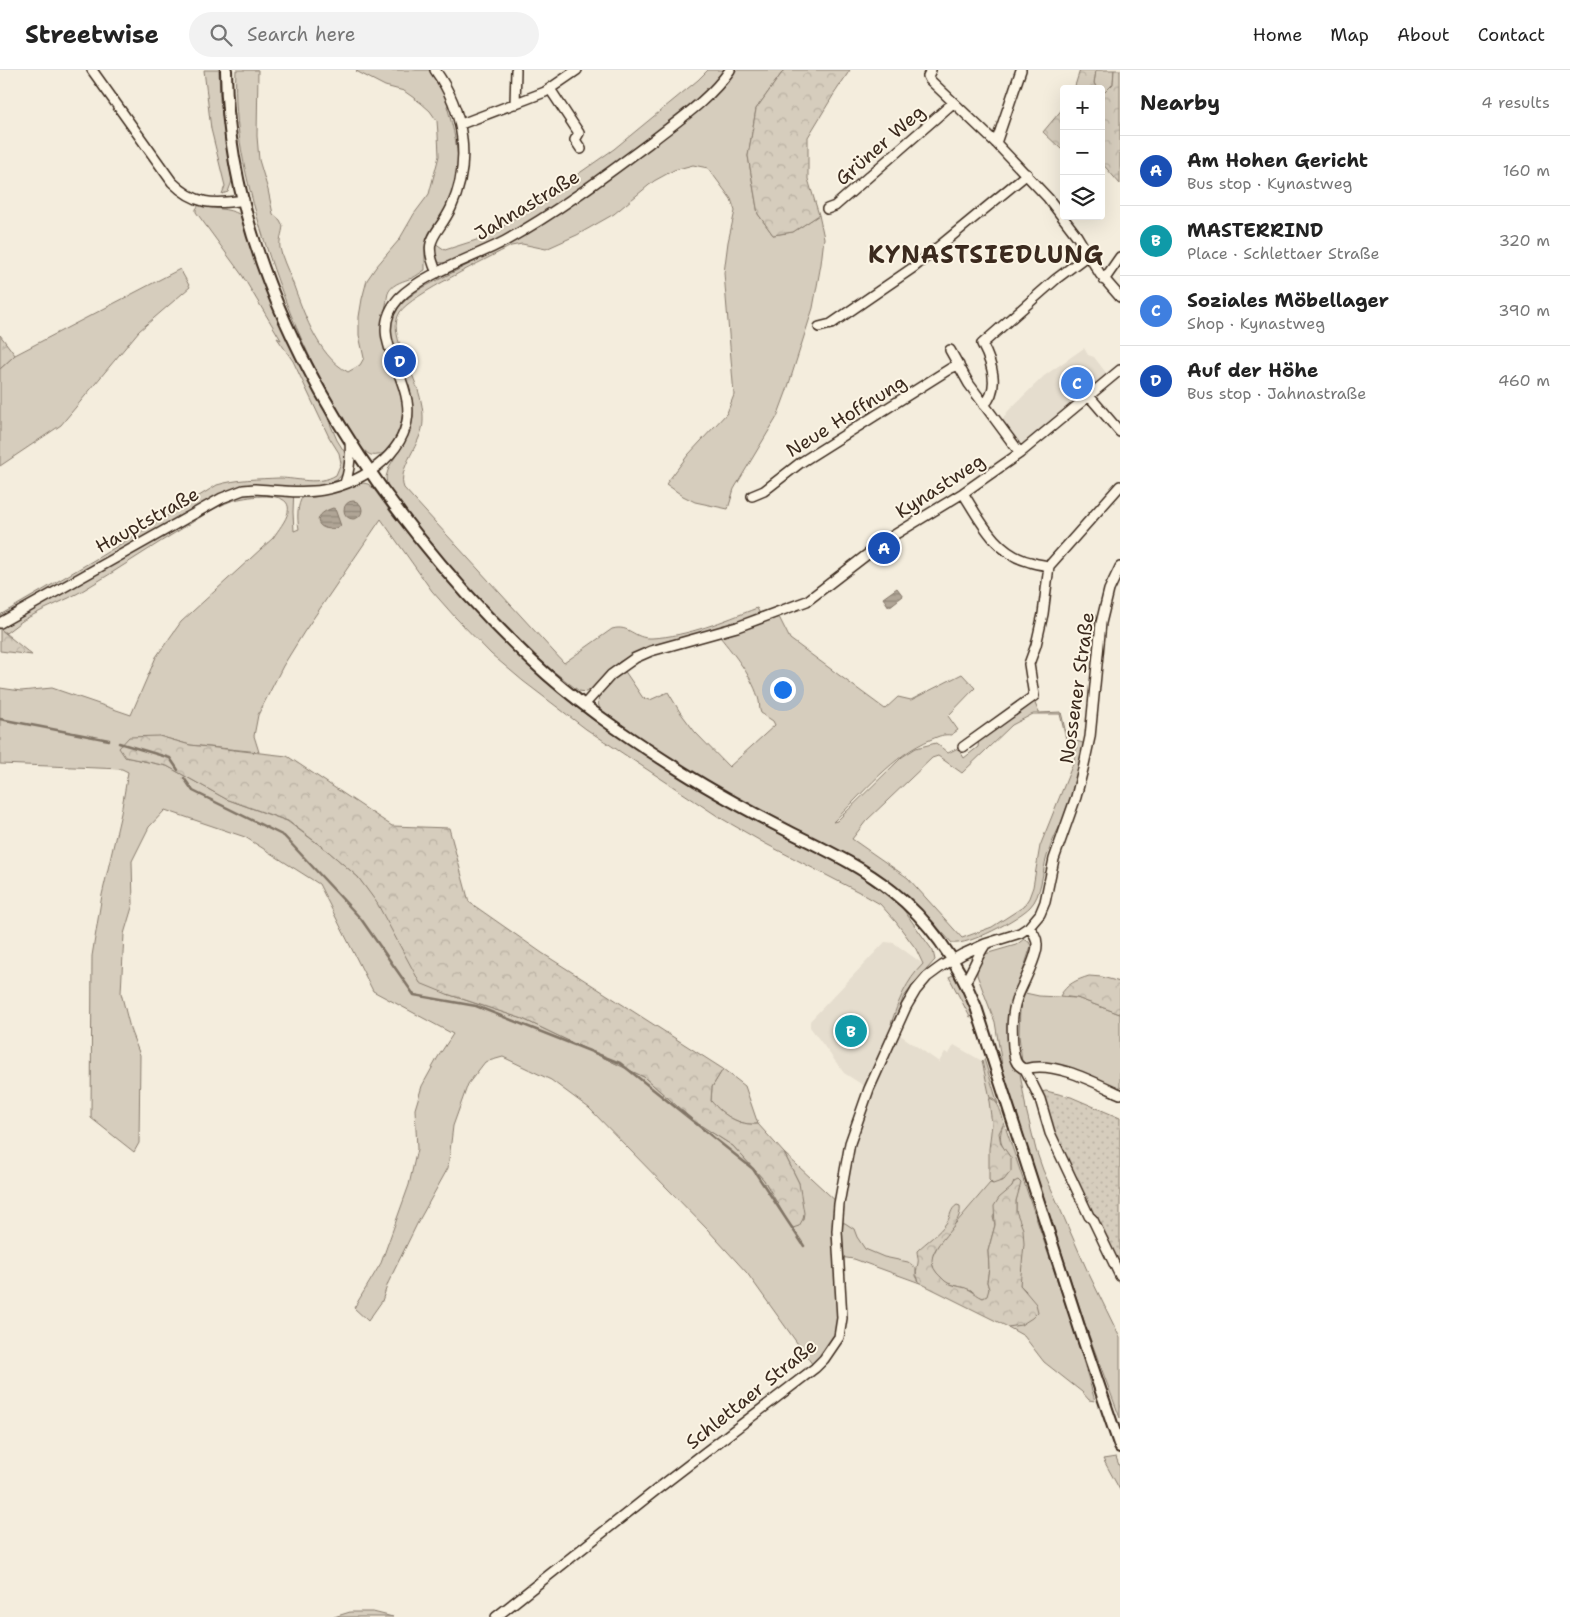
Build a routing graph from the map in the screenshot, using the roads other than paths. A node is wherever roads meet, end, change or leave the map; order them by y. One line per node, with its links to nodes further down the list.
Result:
1 (92, 70): 16 (street)
2 (226, 70): 16 (main road)
3 (435, 70): 12 (street)
4 (516, 70): 11 (street)
5 (576, 70): 9 (street)
6 (730, 70): 20 (street, Jahnastraße)
7 (931, 70): 10 (street)
8 (1020, 70): 13 (street)
9 (550, 88): 11 (street); 14 (street)
10 (953, 103): 13 (street); 17 (street, Grüner Weg)
11 (514, 104): 12 (street)
12 (461, 124): 20 (street)
13 (996, 143): 15 (street)
14 (581, 149)
15 (1027, 174): 18 (street); 23 (street)
16 (244, 200): 30 (main road)
17 (827, 209)
18 (1088, 254): 21 (street); 28 (street)
19 (1120, 257): 21 (street)
20 (436, 274): 32 (street, Jahnastraße)
21 (1104, 280): 22 (street)
22 (1120, 297)
23 (819, 327)
24 (950, 350): 25 (street)
25 (959, 365): 28 (street); 36 (street, Neue Hoffnung)
26 (1120, 370): 27 (street, Kynastweg)
27 (1089, 396): 29 (street); 31 (street, Kynastweg)
28 (984, 405): 31 (street)
29 (1120, 432)
30 (350, 441): 32 (main road); 33 (street)
31 (1020, 453): 35 (street, Kynastweg)
32 (370, 472): 33 (street, Hauptstraße); 40 (main road)
33 (345, 483): 39 (street, Hauptstraße)
34 (1120, 486): 37 (street)
35 (963, 493): 37 (street); 40 (street, Kynastweg)
36 (752, 496)
37 (1050, 566): 41 (street)
38 (1120, 567): 42 (street, Nossener Straße)
39 (0, 623)
40 (584, 705): 44 (main road)
41 (963, 747)
42 (1029, 927): 43 (street); 46 (street)
43 (985, 944): 44 (street, Schlettaer Straße); 45 (street)
44 (952, 960): 45 (main road); 50 (street, Schlettaer Straße)
45 (965, 982): 49 (main road)
46 (1025, 1069): 47 (street); 48 (street)
47 (1120, 1094)
48 (1120, 1276)
49 (1120, 1448)
50 (497, 1616)

